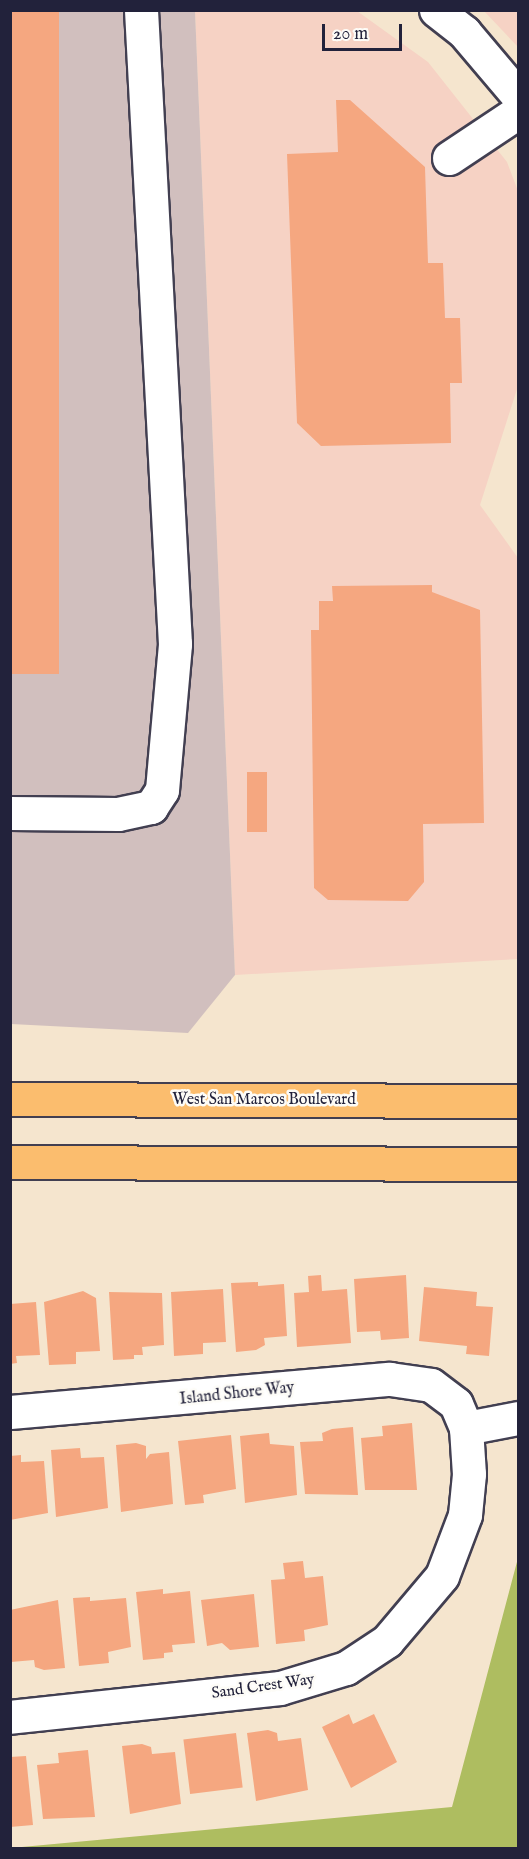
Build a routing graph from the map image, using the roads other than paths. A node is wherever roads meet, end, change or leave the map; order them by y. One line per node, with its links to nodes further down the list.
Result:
1 (141, 10): 6 (street)
2 (436, 10): 3 (street)
3 (519, 96)
4 (519, 112): 5 (street)
5 (449, 158)
6 (10, 813)
7 (10, 1099): 8 (main road, West San Marcos Boulevard)
8 (519, 1101)
9 (10, 1162): 10 (main road)
10 (519, 1164)
11 (10, 1412): 12 (street, Island Shore Way)
12 (461, 1416): 13 (street); 14 (street, Sand Crest Way)
13 (519, 1418)
14 (10, 1717)

